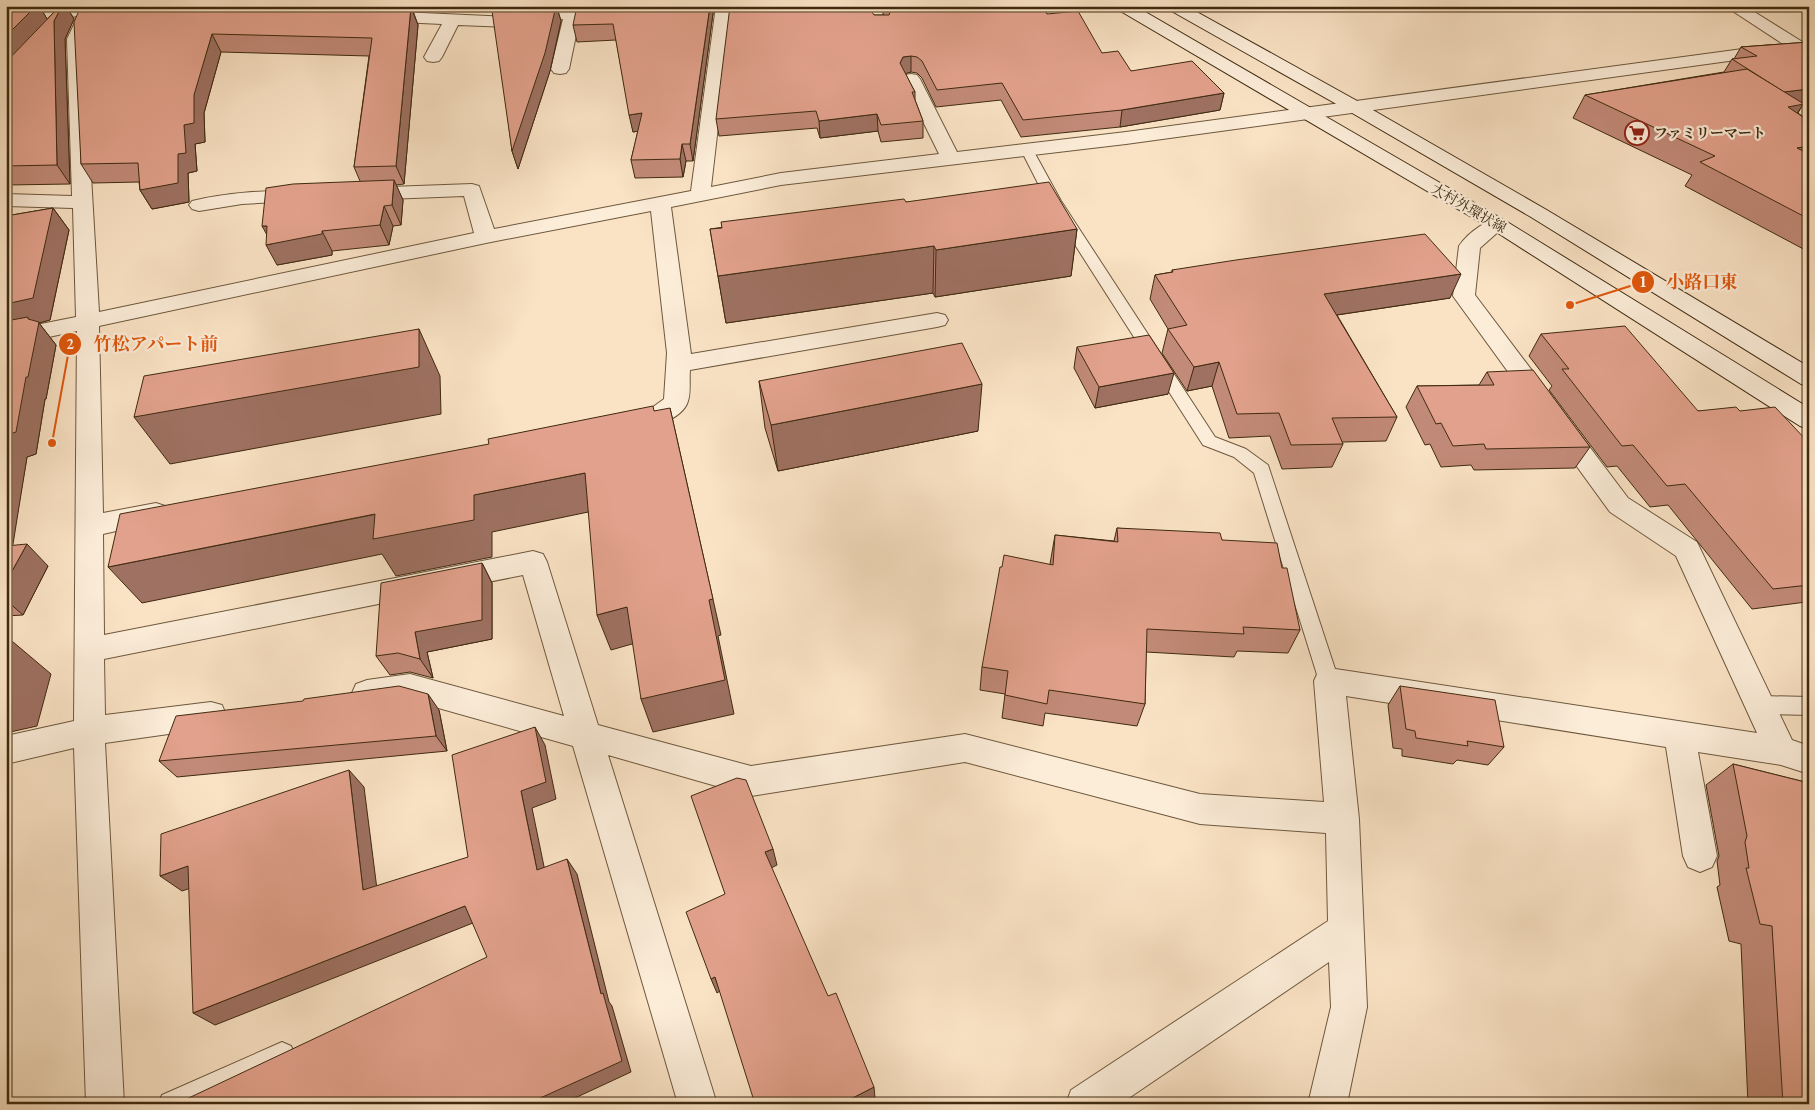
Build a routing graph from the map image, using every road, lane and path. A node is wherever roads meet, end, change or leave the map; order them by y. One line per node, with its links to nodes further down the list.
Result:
1 (618, 6): 9 (street)
2 (724, 6): 24 (street)
3 (1123, 6): 19 (street, 大村外環状線)
4 (1174, 6): 18 (street, 大村外環状線)
5 (1733, 6): 14 (street)
6 (90, 8): 8 (street); 26 (street)
7 (529, 12): 9 (street); 11 (street)
8 (69, 13): 12 (street); 13 (street)
9 (573, 13): 16 (street)
10 (359, 16): 11 (street)
11 (453, 19): 15 (street)
12 (6, 20)
13 (50, 33)
14 (1806, 48): 18 (street)
15 (433, 58)
16 (560, 69)
17 (911, 79): 21 (street)
18 (1353, 106): 19 (street); 35 (street, 大村外環状線)
19 (1306, 113): 20 (street); 29 (street, 大村外環状線)
20 (1027, 150): 21 (street); 41 (lane)
21 (951, 159): 24 (street)
22 (347, 194): 30 (street)
23 (318, 195): 28 (street)
24 (700, 195): 27 (street)
25 (6, 200): 26 (street)
26 (83, 202): 32 (street)
27 (660, 203): 30 (street); 34 (street)
28 (199, 205)
29 (1498, 224): 36 (street, 大村外環状線); 43 (street)
30 (486, 238): 32 (street)
31 (936, 320): 34 (street)
32 (88, 322): 33 (street); 39 (street)
33 (6, 339)
34 (678, 364): 37 (street)
35 (1809, 378)
36 (1809, 420)
37 (614, 426)
38 (177, 509): 39 (street)
39 (90, 526): 40 (street)
40 (89, 650): 46 (street); 47 (street)
41 (1329, 682): 48 (street); 51 (street)
42 (342, 696): 47 (street)
43 (1760, 705): 44 (lane); 50 (street)
44 (1809, 706)
45 (234, 711): 46 (street)
46 (89, 731): 49 (street); 55 (street)
47 (587, 735): 51 (street); 57 (street)
48 (1680, 736): 50 (street); 52 (street)
49 (6, 750)
50 (1795, 756)
51 (1342, 819): 53 (street)
52 (1700, 856)
53 (1346, 930): 58 (street); 59 (street)
54 (301, 1046): 56 (lane)
55 (105, 1104)
56 (171, 1104)
57 (698, 1104)
58 (1085, 1104)
59 (1327, 1104)

